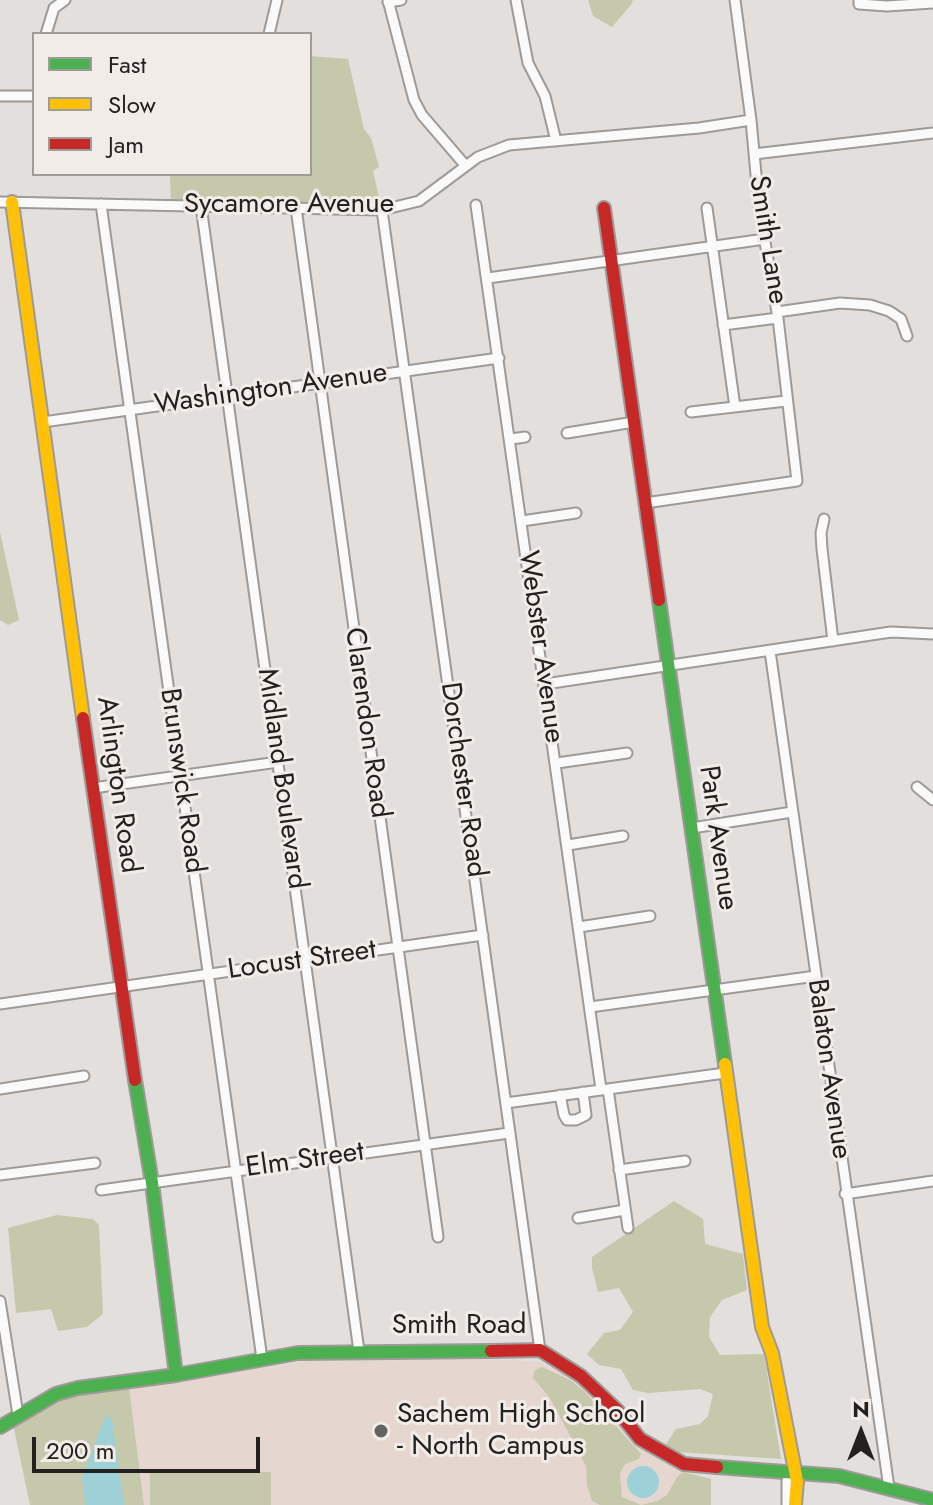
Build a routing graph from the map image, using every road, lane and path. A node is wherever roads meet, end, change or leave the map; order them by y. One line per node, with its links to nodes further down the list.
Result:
1 (65, 0): 9 (street)
2 (277, 0): 10 (street)
3 (401, 0): 6 (street)
4 (516, 0): 15 (street)
5 (735, 0): 13 (street, Smith Lane)
6 (388, 1): 17 (street)
7 (859, 2): 8 (street)
8 (933, 3)
9 (47, 32)
10 (269, 32)
11 (0, 96): 12 (street)
12 (32, 96)
13 (751, 120): 15 (street, Sycamore Avenue); 16 (street, Smith Lane)
14 (933, 133): 16 (street)
15 (556, 141): 17 (street, Sycamore Avenue)
16 (754, 154): 26 (street, Smith Lane)
17 (465, 165): 25 (street, Sycamore Avenue)
18 (6, 202): 19 (street, Sycamore Avenue); 41 (street, Arlington Road)
19 (101, 204): 21 (street, Sycamore Avenue); 39 (street, Brunswick Road)
20 (476, 205): 29 (street, Webster Avenue)
21 (201, 206): 22 (street, Sycamore Avenue); 36 (street, Midland Boulevard)
22 (296, 208): 25 (street, Sycamore Avenue); 35 (street, Clarendon Road)
23 (604, 208): 28 (street, Park Avenue)
24 (707, 208): 27 (street)
25 (382, 210): 34 (street, Dorchester Road)
26 (765, 239): 27 (street); 30 (street, Smith Lane)
27 (713, 245): 28 (street); 31 (street)
28 (610, 259): 29 (street); 42 (street, Park Avenue)
29 (488, 278): 33 (street, Webster Avenue)
30 (778, 315): 31 (street); 32 (street); 37 (street, Smith Lane)
31 (723, 325): 38 (street)
32 (907, 336)
33 (499, 358): 34 (street, Washington Avenue); 45 (street, Webster Avenue)
34 (406, 371): 35 (street, Washington Avenue); 68 (street, Dorchester Road)
35 (320, 383): 36 (street, Washington Avenue); 69 (street, Clarendon Road)
36 (227, 395): 39 (street, Washington Avenue); 56 (street, Midland Boulevard)
37 (786, 401): 38 (street); 46 (street, Smith Lane)
38 (735, 407): 40 (street)
39 (130, 410): 41 (street, Washington Avenue); 58 (street, Brunswick Road)
40 (691, 412)
41 (43, 422): 60 (street, Arlington Road)
42 (634, 422): 43 (street); 46 (street, Park Avenue)
43 (567, 433)
44 (525, 437): 45 (street)
45 (511, 439): 49 (street, Webster Avenue)
46 (645, 503): 53 (street, Park Avenue)
47 (576, 513): 49 (street)
48 (824, 519): 51 (street)
49 (522, 521): 54 (street, Webster Avenue)
50 (933, 634): 51 (street)
51 (833, 641): 52 (street)
52 (770, 651): 53 (street); 62 (street, Balaton Avenue)
53 (669, 664): 54 (street); 63 (street, Park Avenue)
54 (545, 684): 57 (street, Webster Avenue)
55 (627, 753): 57 (street)
56 (278, 762): 58 (street); 70 (street, Midland Boulevard)
57 (557, 763): 65 (street, Webster Avenue)
58 (180, 777): 60 (street); 71 (street, Brunswick Road)
59 (917, 787): 61 (street)
60 (93, 788): 73 (street, Arlington Road)
61 (933, 800)
62 (792, 812): 63 (street); 72 (street, Balaton Avenue)
63 (692, 828): 74 (street, Park Avenue)
64 (623, 836): 65 (street)
65 (568, 845): 67 (street, Webster Avenue)
66 (650, 916): 67 (street)
67 (579, 927): 76 (street, Webster Avenue)
68 (483, 935): 69 (street, Locust Street); 83 (street, Dorchester Road)
69 (396, 947): 70 (street, Locust Street); 85 (street, Clarendon Road)
70 (306, 961): 71 (street, Locust Street); 86 (street, Midland Boulevard)
71 (207, 975): 73 (street, Locust Street); 90 (street, Brunswick Road)
72 (816, 976): 74 (street); 95 (street, Balaton Avenue)
73 (120, 985): 75 (street, Locust Street); 93 (street, Arlington Road)
74 (713, 990): 76 (street); 77 (street, Park Avenue)
75 (0, 1004)
76 (590, 1007): 80 (street, Webster Avenue)
77 (725, 1073): 80 (street); 108 (street, Park Avenue)
78 (84, 1076): 79 (street)
79 (0, 1089)
80 (604, 1089): 81 (street); 89 (street, Webster Avenue)
81 (583, 1092): 82 (street); 82 (street)
82 (560, 1095): 83 (street)
83 (506, 1103): 84 (street, Dorchester Road)
84 (509, 1133): 85 (street, Elm Street); 102 (street, Dorchester Road)
85 (424, 1144): 86 (street, Elm Street); 99 (street, Clarendon Road)
86 (334, 1157): 90 (street, Elm Street); 103 (street, Midland Boulevard)
87 (685, 1161): 89 (street)
88 (95, 1163): 91 (street)
89 (619, 1170): 96 (street, Webster Avenue)
90 (235, 1171): 93 (street, Elm Street); 104 (street, Brunswick Road)
91 (0, 1175)
92 (933, 1181): 95 (street)
93 (152, 1183): 94 (street, Elm Street); 105 (street, Arlington Road)
94 (101, 1190)
95 (845, 1194): 109 (street, Balaton Avenue)
96 (625, 1210): 97 (street); 98 (street, Webster Avenue)
97 (578, 1218)
98 (628, 1228)
99 (438, 1237)
100 (0, 1301): 101 (street)
101 (1, 1314): 106 (street)
102 (540, 1350): 103 (street, Smith Road); 108 (street, Smith Road)
103 (359, 1351): 104 (street, Smith Road)
104 (262, 1359): 105 (street, Smith Road)
105 (176, 1375): 106 (street, Smith Road)
106 (18, 1415): 107 (street, Smith Road)
107 (0, 1427)
108 (794, 1471): 109 (street, Smith Road); 111 (street); 112 (street, Park Avenue)
109 (889, 1488): 110 (street, Smith Road)
110 (933, 1500)
111 (787, 1505)
112 (795, 1505)

